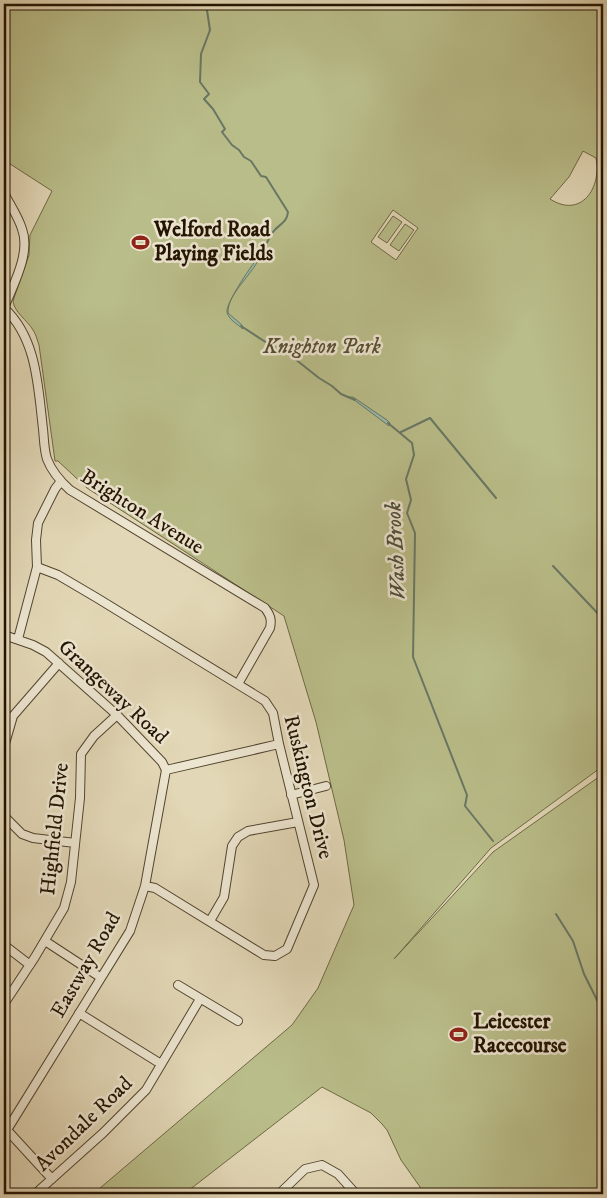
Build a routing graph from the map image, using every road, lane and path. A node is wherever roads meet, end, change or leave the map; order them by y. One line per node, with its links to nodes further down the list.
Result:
1 (4, 193): 2 (street)
2 (4, 308): 3 (street, Brighton Avenue)
3 (61, 481): 4 (street); 8 (street, Brighton Avenue)
4 (37, 567): 6 (street); 8 (street, Ruskington Drive)
5 (4, 635): 6 (street, Grangeway Road)
6 (18, 639): 7 (street, Grangeway Road)
7 (59, 663): 9 (street, Grangeway Road); 11 (street)
8 (238, 684): 10 (street, Ruskington Drive)
9 (118, 715): 12 (street, Grangeway Road); 17 (street, Highfield Drive)
10 (279, 744): 12 (street); 14 (street, Ruskington Drive)
11 (4, 748)
12 (166, 770): 18 (street, Eastway Road)
13 (326, 786): 14 (street)
14 (292, 795): 16 (street, Ruskington Drive)
15 (4, 816): 17 (street)
16 (298, 822): 19 (street); 19 (street, Ruskington Drive)
17 (75, 843): 20 (street, Highfield Drive)
18 (145, 886): 19 (street, Ruskington Drive); 23 (street, Eastway Road)
19 (210, 921)
20 (45, 941): 22 (street, Highfield Drive); 23 (street)
21 (4, 945): 22 (street)
22 (30, 965): 26 (street, Highfield Drive)
23 (100, 977): 27 (street, Eastway Road)
24 (178, 985): 25 (street)
25 (200, 999): 28 (street); 29 (street, Avondale Road)
26 (4, 1004)
27 (79, 1013): 29 (street); 30 (street, Eastway Road)
28 (238, 1021)
29 (161, 1064): 31 (street, Avondale Road)
30 (5, 1132): 31 (street)
31 (52, 1179): 32 (street, Avondale Road)
32 (34, 1194)
33 (279, 1194): 34 (street)
34 (356, 1194)

